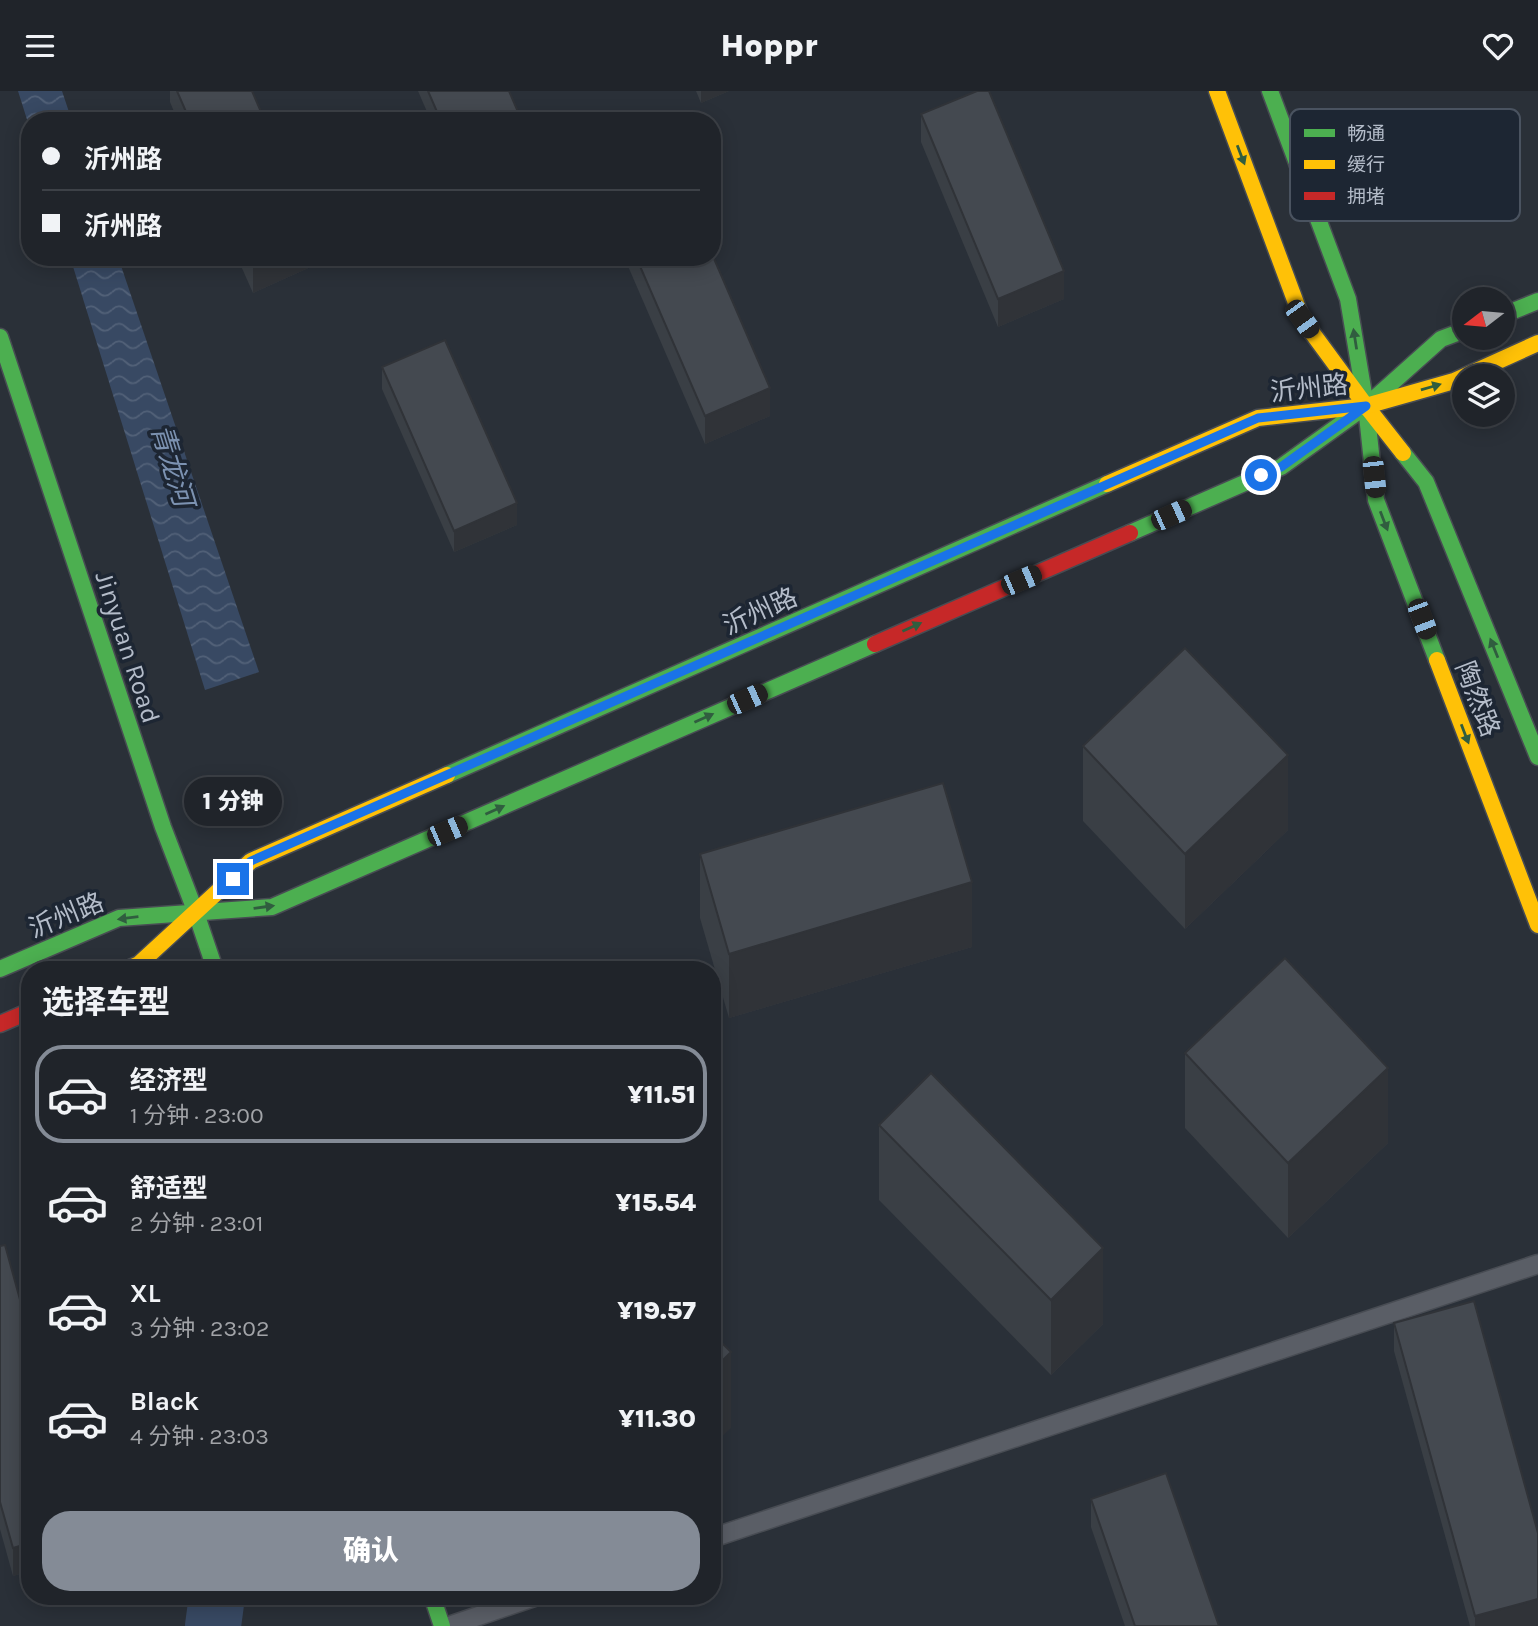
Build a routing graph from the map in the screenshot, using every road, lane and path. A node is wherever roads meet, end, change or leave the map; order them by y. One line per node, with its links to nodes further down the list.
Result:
1 (1217, 91): 10 (main road, 陶然路, one-way to 10)
2 (1270, 91): 3 (main road, 陶然路, one-way to 2)
3 (1290, 144)
4 (1319, 221): 10 (main road, 陶然路, one-way to 4)
5 (1538, 301): 6 (main road)
6 (1516, 310)
7 (1452, 335): 10 (main road, 沂州路)
8 (0, 337): 12 (main road, Jinyuan Road)
9 (1538, 343): 10 (main road, 沂州路, one-way to 9)
10 (1366, 406): 11 (main road, 陶然路, one-way to 10); 12 (main road, 沂州路, one-way to 10); 12 (main road, 沂州路); 13 (main road, 陶然路, one-way to 13)
11 (1538, 757)
12 (196, 913): 14 (main road, 沂州路); 15 (main road, Jinyuan Road); 16 (main road, 沂州路, one-way to 16)
13 (1538, 925)
14 (142, 961)
15 (212, 961)
16 (0, 969)
17 (21, 1015): 18 (main road)
18 (0, 1024)
19 (1538, 1264): 20 (lane)
20 (721, 1535)
21 (435, 1605): 23 (main road)
22 (511, 1605): 24 (lane)
23 (442, 1626)
24 (449, 1626)

